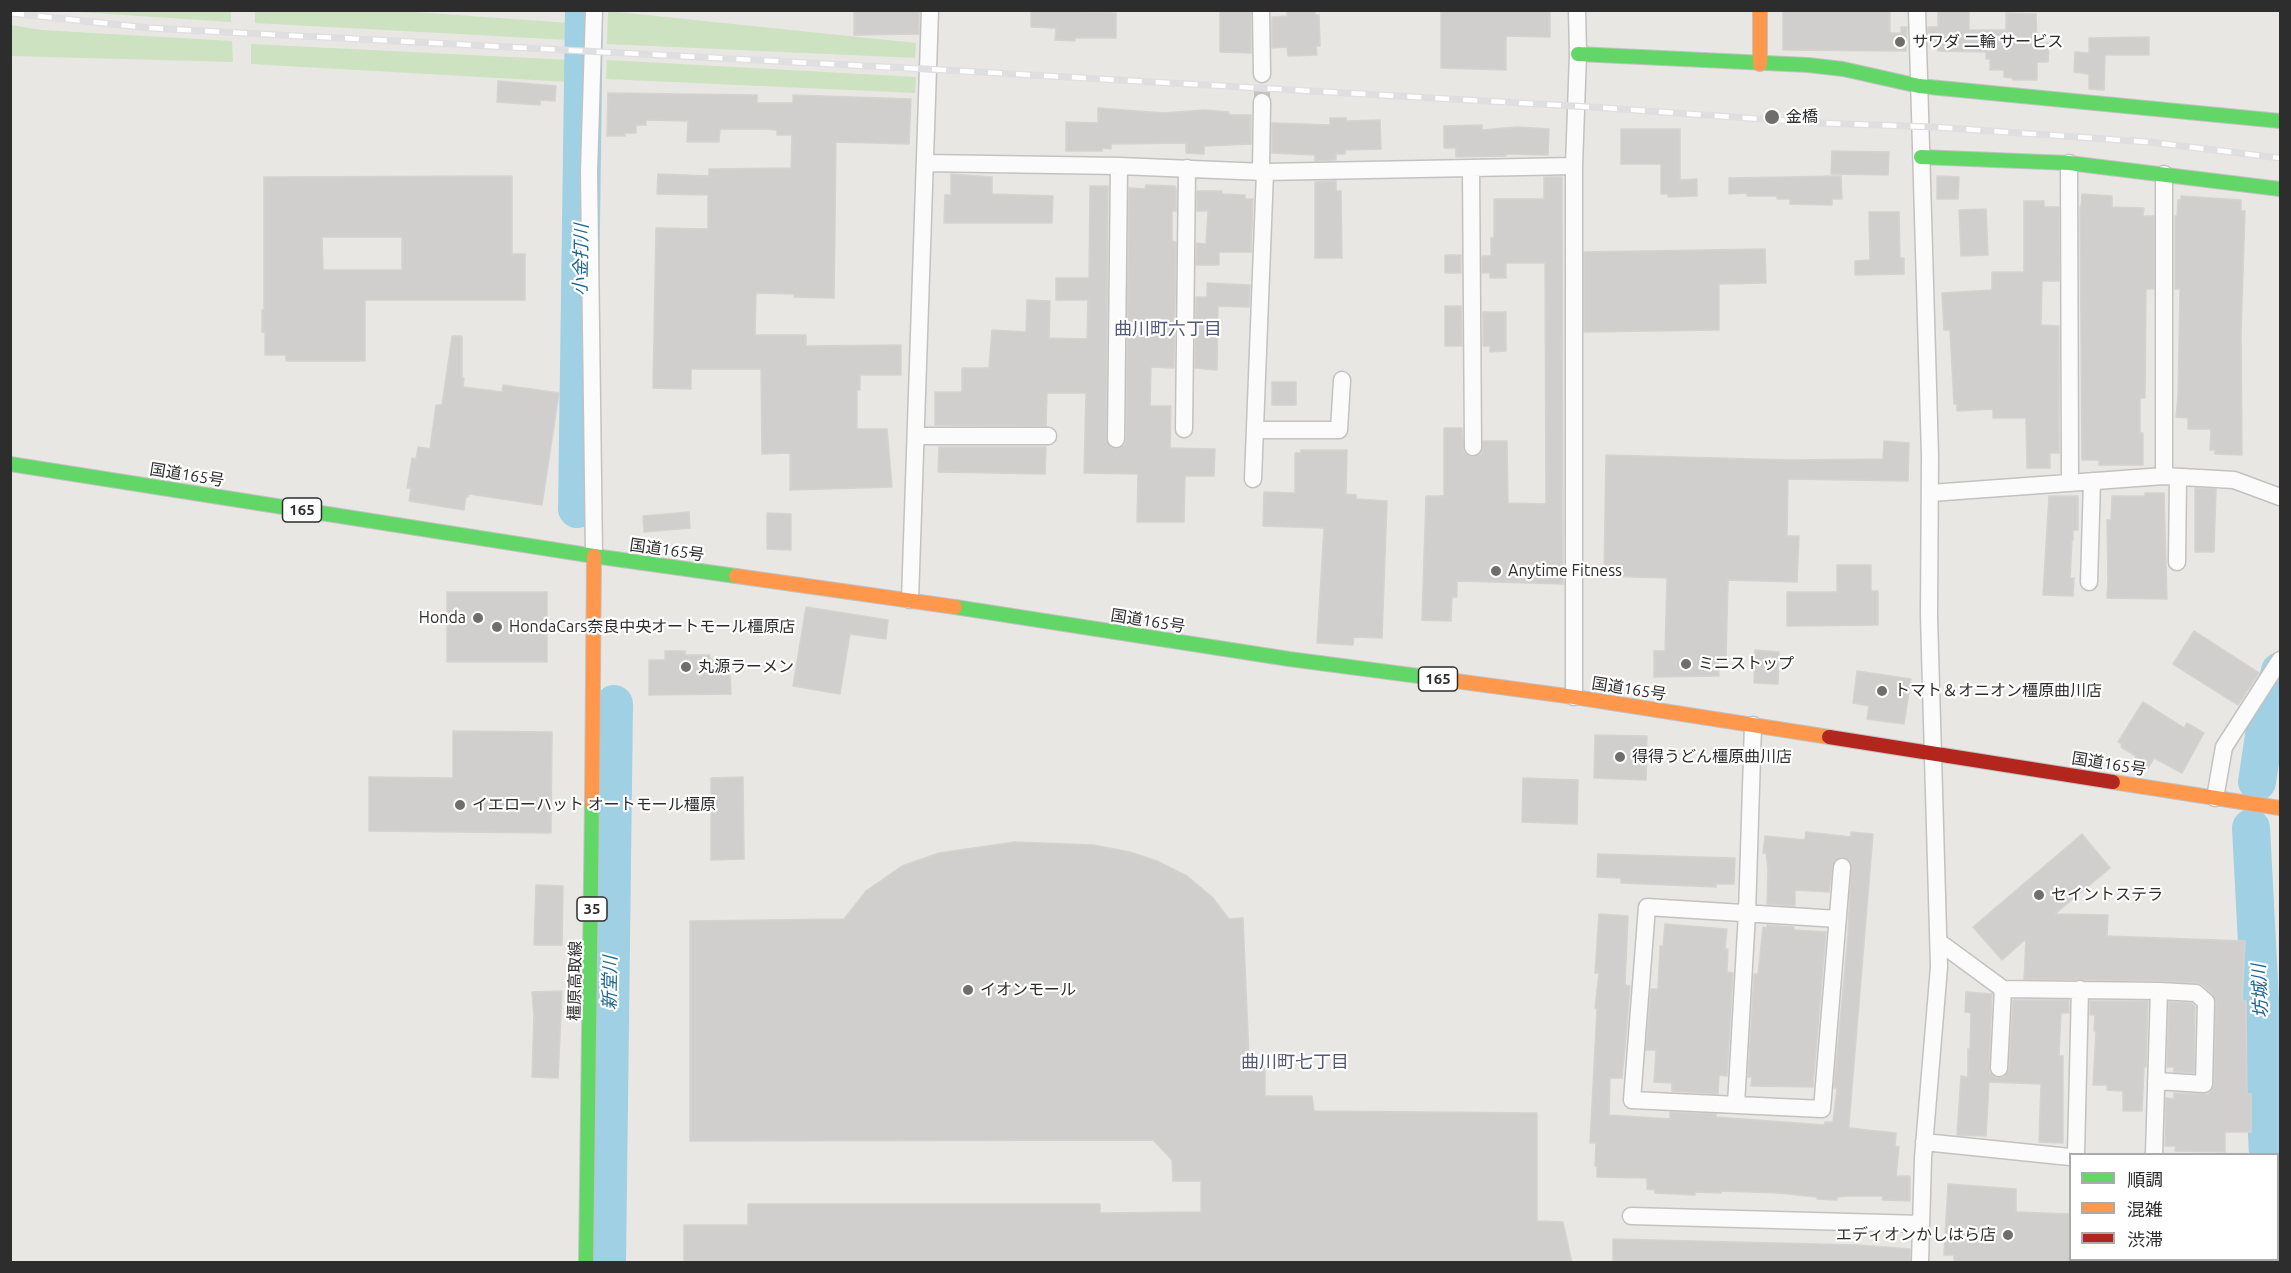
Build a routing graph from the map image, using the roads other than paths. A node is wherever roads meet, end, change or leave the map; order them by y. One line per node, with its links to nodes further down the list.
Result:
1 (594, 10): 37 (street)
2 (930, 10): 14 (street)
3 (1261, 10): 9 (street)
4 (1577, 10): 7 (street)
5 (1760, 10): 8 (main road)
6 (1917, 10): 10 (street)
7 (1578, 54): 8 (main road); 17 (street)
8 (1760, 64): 10 (main road)
9 (1262, 75)
10 (1919, 86): 12 (main road); 13 (street)
11 (1262, 102): 20 (street)
12 (2280, 121)
13 (1921, 158): 15 (main road); 35 (street)
14 (925, 163): 16 (street); 26 (street)
15 (2069, 163): 21 (main road); 34 (street)
16 (1119, 166): 18 (street); 28 (street)
17 (1574, 166): 19 (street); 42 (street)
18 (1187, 168): 20 (street); 24 (street)
19 (1471, 168): 20 (street); 29 (street)
20 (1263, 172): 25 (street)
21 (2164, 174): 22 (main road); 31 (street)
22 (2280, 189)
23 (1342, 380): 25 (street)
24 (1184, 429)
25 (1255, 430): 32 (street)
26 (916, 436): 27 (street); 40 (street)
27 (1048, 436)
28 (1116, 439)
29 (1473, 447)
30 (10, 464): 37 (main road, 国道165号 / 165)
31 (2171, 477): 33 (street); 36 (street); 38 (street)
32 (1253, 479)
33 (2092, 481): 34 (street); 39 (street)
34 (2070, 483): 35 (street)
35 (1931, 493): 44 (street)
36 (2280, 497)
37 (594, 556): 40 (main road, 国道165号 / 165); 63 (main road, 橿原高取線 / 35)
38 (2177, 562)
39 (2089, 582)
40 (910, 600): 42 (main road, 国道165号 / 165)
41 (2280, 660): 45 (street)
42 (1574, 697): 43 (main road, 国道165号 / 165)
43 (1753, 725): 44 (main road, 国道165号 / 165); 48 (street)
44 (1934, 755): 45 (main road, 国道165号 / 165); 50 (street)
45 (2215, 798): 46 (main road, 国道165号 / 165)
46 (2280, 808)
47 (1842, 867): 49 (street)
48 (1747, 913): 49 (street); 56 (street); 56 (street)
49 (1838, 919): 56 (street)
50 (1939, 942): 51 (street); 57 (street)
51 (2003, 989): 52 (street); 54 (street)
52 (2080, 989): 53 (street); 58 (street)
53 (2159, 991): 55 (street); 55 (street)
54 (1999, 1068)
55 (2156, 1081): 59 (street)
56 (1736, 1105)
57 (1924, 1142): 60 (street); 62 (street)
58 (2076, 1153)
59 (2154, 1153)
60 (2069, 1157)
61 (1631, 1216): 62 (street)
62 (1921, 1224): 64 (street)
63 (586, 1263)
64 (1920, 1263)

